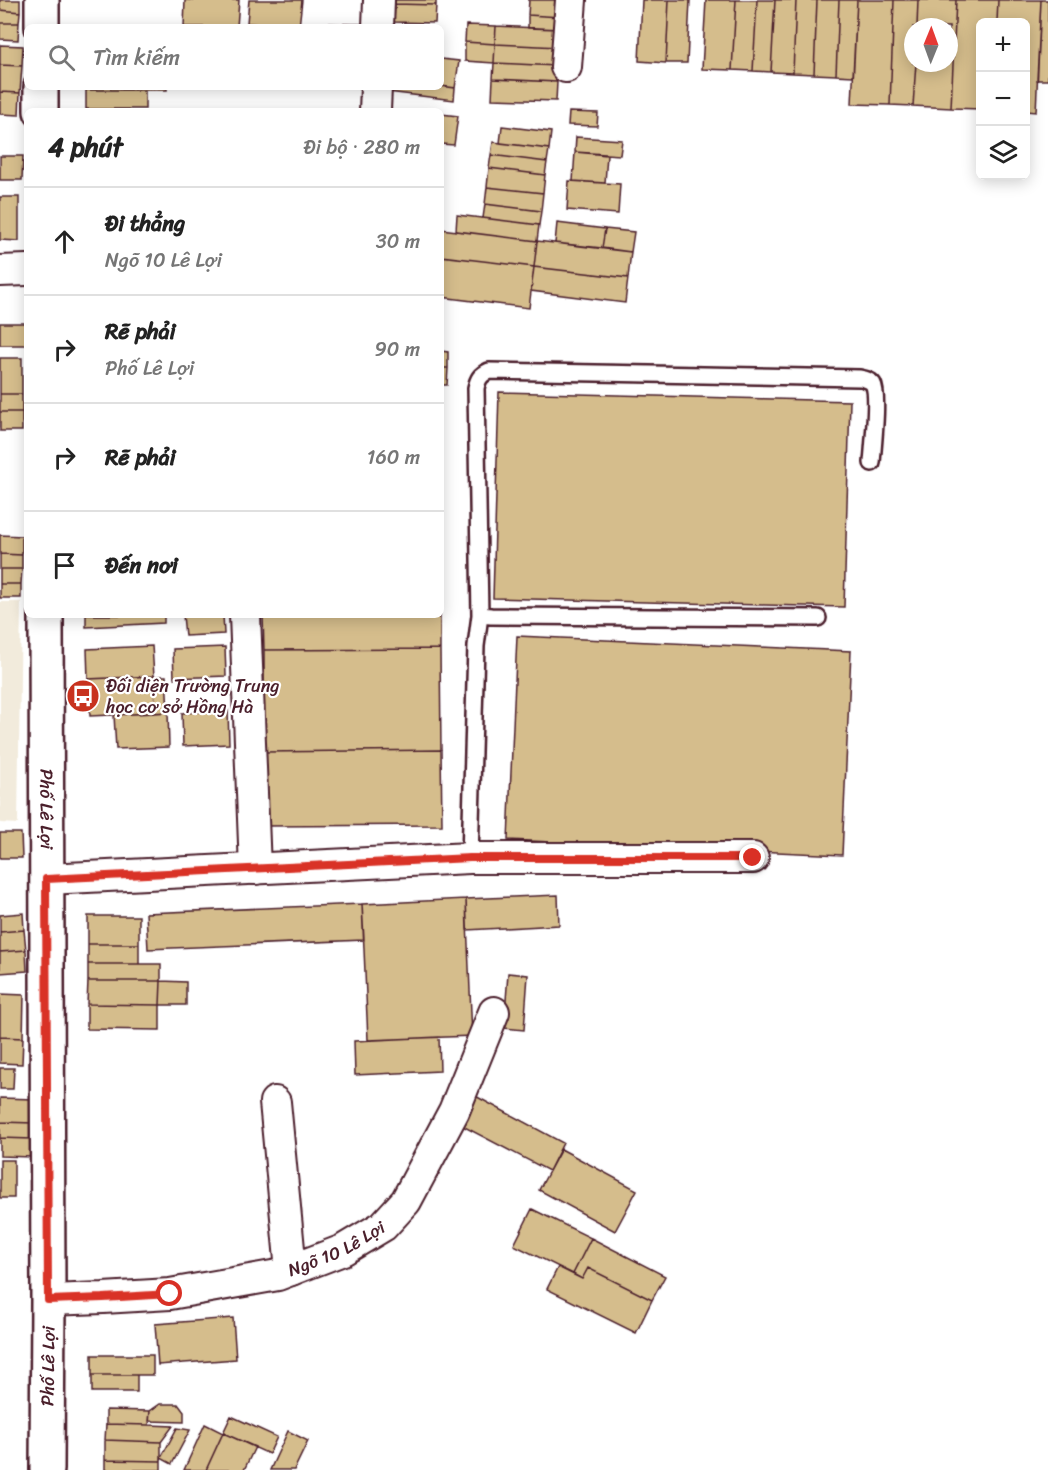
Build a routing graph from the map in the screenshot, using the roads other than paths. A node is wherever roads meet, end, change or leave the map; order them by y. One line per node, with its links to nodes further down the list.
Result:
1 (42, 0): 4 (main road)
2 (380, 0): 5 (street)
3 (571, 0): 6 (street)
4 (42, 24)
5 (378, 24)
6 (566, 67)
7 (41, 90): 9 (main road)
8 (376, 90): 10 (street)
9 (40, 108)
10 (375, 108)
11 (24, 270): 12 (street)
12 (0, 271)
13 (872, 463): 14 (lane)
14 (480, 615): 17 (lane); 18 (lane)
15 (46, 618): 21 (main road, Phố Lê Lợi)
16 (245, 618): 20 (street)
17 (818, 618)
18 (470, 858): 19 (street); 20 (street)
19 (753, 858)
20 (255, 869): 21 (street)
21 (46, 879): 25 (main road, Phố Lê Lợi)
22 (494, 1012): 24 (street, Ngõ 10 Lê Lợi)
23 (275, 1102): 24 (street)
24 (291, 1270): 25 (street, Ngõ 10 Lê Lợi)
25 (48, 1300): 26 (main road, Phố Lê Lợi)
26 (46, 1470)

